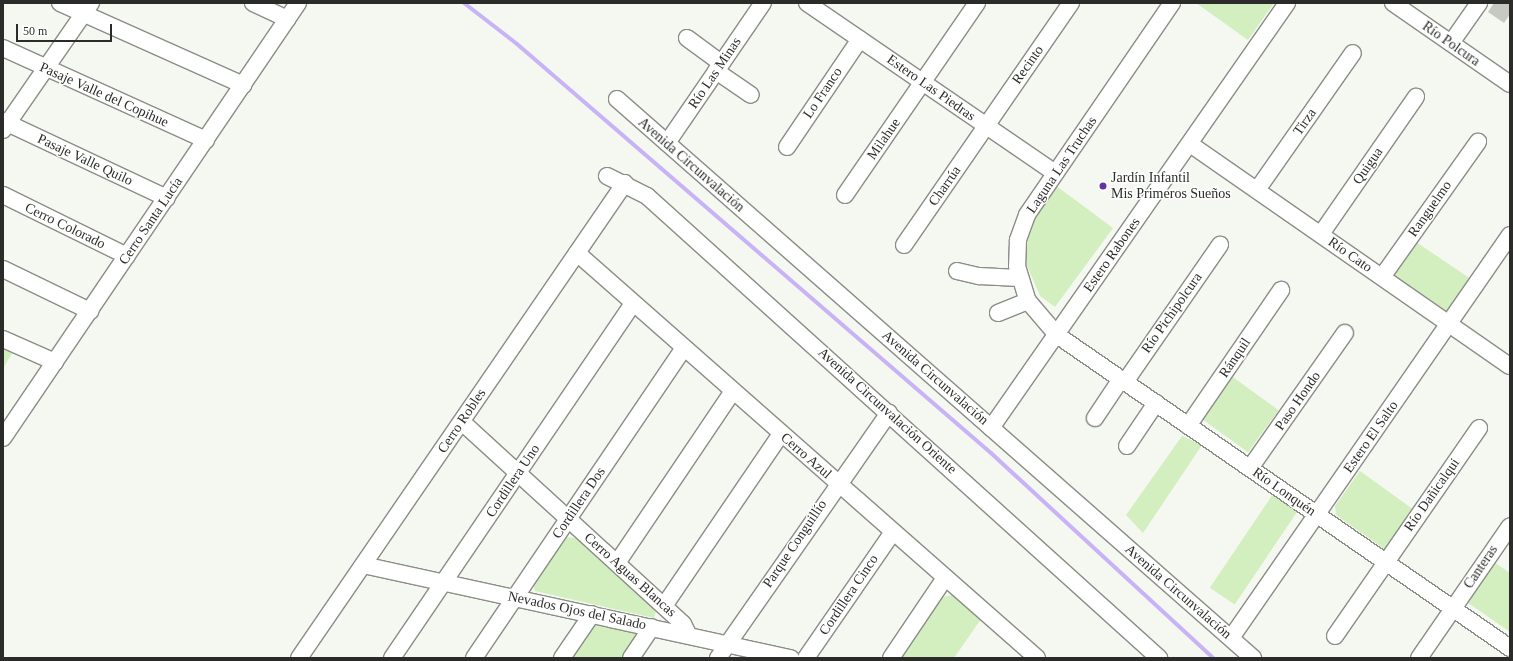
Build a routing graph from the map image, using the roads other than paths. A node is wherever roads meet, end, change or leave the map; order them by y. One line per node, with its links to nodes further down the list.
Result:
1 (60, 3): 12 (street)
2 (253, 3): 13 (street)
3 (298, 3): 13 (street, Cerro Santa Lucía)
4 (763, 3): 19 (street, Río Las Minas)
5 (807, 3): 15 (street, Estero Las Piedras)
6 (977, 3): 21 (street, Milahue)
7 (1071, 3): 28 (street, Recinto)
8 (1172, 3): 34 (street, Laguna Las Truchas)
9 (1287, 3): 32 (street, Estero Rabones)
10 (1393, 3): 16 (street, Río Polcura)
11 (1479, 3): 16 (street)
12 (88, 8): 20 (street); 23 (street)
13 (288, 19): 23 (street, Cerro Santa Lucía)
14 (687, 38): 19 (street)
15 (860, 39): 21 (street, Estero Las Piedras); 33 (street, Lo Franco)
16 (1451, 43): 22 (street, Río Polcura)
17 (3, 48): 20 (street, Pasaje Valle del Copihue)
18 (1353, 53): 37 (street, Tirza)
19 (719, 67): 24 (street); 31 (street, Río Las Minas)
20 (46, 68): 27 (street); 29 (street, Pasaje Valle del Copihue)
21 (923, 82): 28 (street, Estero Las Piedras); 39 (street, Milahue)
22 (1510, 84)
23 (243, 85): 29 (street, Cerro Santa Lucía)
24 (751, 94)
25 (1416, 97): 41 (street, Quigua)
26 (616, 99): 31 (street, Avenida Circunvalación)
27 (5, 125): 40 (street, Pasaje Valle Quilo)
28 (986, 126): 34 (street, Estero Las Piedras); 43 (street, Charrúa)
29 (206, 140): 40 (street, Cerro Santa Lucía)
30 (1478, 142): 49 (street, Ranguelmo)
31 (667, 143): 70 (street, Avenida Circunvalación)
32 (1190, 144): 37 (street, Río Cato); 58 (street, Estero Rabones)
33 (787, 146)
34 (1055, 173): 50 (street, Laguna Las Truchas)
35 (607, 176): 36 (street, Avenida Circunvalación Oriente)
36 (625, 184): 45 (street, Cerro Robles); 66 (street, Avenida Circunvalación Oriente)
37 (1257, 190): 41 (street, Río Cato)
38 (3, 195): 46 (street, Cerro Colorado)
39 (845, 196)
40 (167, 198): 46 (street, Cerro Santa Lucía)
41 (1321, 234): 49 (street, Río Cato)
42 (1510, 235): 56 (street, Estero El Salto)
43 (904, 245)
44 (1220, 245): 63 (street, Río Pichipolcura)
45 (577, 253): 53 (street, Cerro Azul); 68 (street, Cerro Robles)
46 (127, 256): 54 (street, Cerro Santa Lucía)
47 (3, 269): 54 (street)
48 (957, 271): 50 (street)
49 (1382, 277): 56 (street, Río Cato)
50 (1019, 278): 52 (street, Laguna Las Truchas)
51 (1281, 290): 69 (street, Ránquil)
52 (1028, 301): 55 (street); 58 (street, Laguna Las Truchas)
53 (634, 303): 60 (street, Cerro Azul); 76 (street, Cordillera Uno)
54 (90, 311): 61 (street, Cerro Santa Lucía)
55 (998, 314)
56 (1449, 323): 62 (street, Río Cato); 78 (street, Estero El Salto)
57 (1345, 333): 75 (street, Paso Hondo)
58 (1057, 335): 63 (street, Río Lonquén); 70 (street, Estero Rabones)
59 (3, 339): 61 (street)
60 (684, 348): 64 (street, Cerro Azul); 79 (street, Cordillera Dos)
61 (55, 362): 73 (street, Cerro Santa Lucía)
62 (1510, 366)
63 (1123, 380): 65 (street, Río Lonquén); 67 (street, Río Pichipolcura)
64 (733, 391): 72 (street, Cerro Azul); 83 (street)
65 (1156, 403): 69 (street, Río Lonquén); 74 (street)
66 (888, 413): 77 (street, Parque Conguillío); 107 (street, Avenida Circunvalación Oriente)
67 (1095, 418)
68 (462, 422): 76 (street, Cerro Aguas Blancas); 84 (street, Cerro Robles)
69 (1188, 426): 75 (street, Río Lonquén)
70 (991, 428): 94 (street, Avenida Circunvalación)
71 (1478, 428): 82 (street, Río Dañicalqui)
72 (781, 434): 77 (street, Cerro Azul); 88 (street)
73 (3, 438)
74 (1127, 446)
75 (1250, 468): 78 (street, Río Lonquén)
76 (518, 473): 79 (street, Cerro Aguas Blancas); 86 (street, Cordillera Uno)
77 (837, 483): 81 (street, Cerro Azul); 95 (street, Parque Conguillío)
78 (1317, 515): 82 (street, Río Lonquén); 94 (street, Estero El Salto)
79 (569, 519): 83 (street, Cerro Aguas Blancas); 87 (street, Cordillera Dos)
80 (1510, 526): 89 (street, Canteras)
81 (893, 532): 85 (street, Cerro Azul); 104 (street, Cordillera Cinco)
82 (1386, 562): 89 (street, Río Lonquén); 93 (street, Río Dañicalqui)
83 (617, 563): 88 (street, Cerro Aguas Blancas)
84 (363, 565): 86 (street, Nevados Ojos del Salado); 97 (street, Cerro Robles)
85 (945, 578): 105 (street); 106 (street, Cerro Azul)
86 (443, 582): 87 (street, Nevados Ojos del Salado); 98 (street, Cordillera Uno)
87 (515, 598): 90 (street, Nevados Ojos del Salado); 99 (street, Cordillera Dos)
88 (664, 606): 92 (street, Cerro Aguas Blancas)
89 (1453, 609): 96 (street, Río Lonquén); 109 (street, Canteras)
90 (592, 614): 91 (street, Nevados Ojos del Salado); 100 (street)
91 (652, 626): 92 (street, Nevados Ojos del Salado); 101 (street)
92 (688, 634): 95 (street, Nevados Ojos del Salado)
93 (1335, 636)
94 (1231, 638): 108 (street, Avenida Circunvalación)
95 (728, 643): 102 (street, Parque Conguillío); 103 (street, Nevados Ojos del Salado)
96 (1510, 648)
97 (299, 658)
98 (392, 658)
99 (474, 658)
100 (562, 658)
101 (631, 658)
102 (718, 658)
103 (791, 658)
104 (806, 658)
105 (891, 658)
106 (1037, 658)
107 (1159, 658)
108 (1253, 658)
109 (1419, 658)

